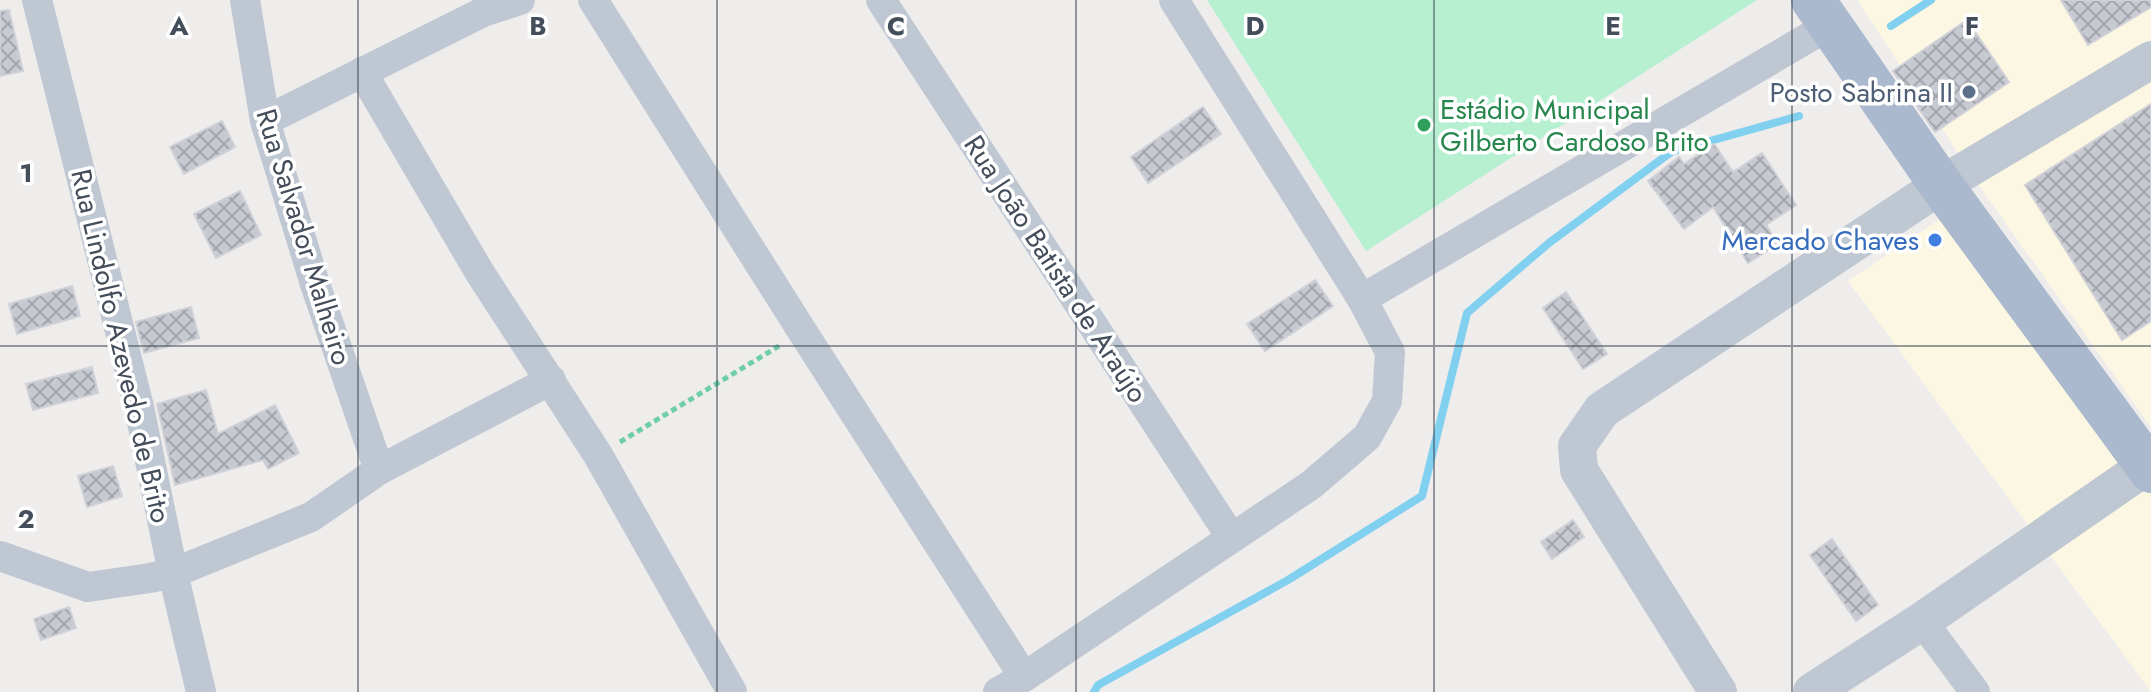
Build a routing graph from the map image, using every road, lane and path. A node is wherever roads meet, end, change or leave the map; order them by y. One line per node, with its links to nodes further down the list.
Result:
1 (37, 0): 21 (street, Rua Lindolfo Azevedo de Brito)
2 (245, 0): 11 (street, Rua Salvador Malheiro)
3 (520, 0): 7 (street)
4 (593, 0): 14 (street)
5 (881, 0): 19 (street, Rua João Batista de Araújo)
6 (1174, 0): 13 (street)
7 (481, 6): 10 (street)
8 (1821, 13): 12 (main road); 13 (street)
9 (2151, 60): 12 (street)
10 (362, 72): 11 (street); 15 (street)
11 (265, 121): 18 (street, Rua Salvador Malheiro)
12 (1941, 185): 17 (main road); 27 (street)
13 (1362, 299): 19 (street)
14 (802, 331): 16 (path); 23 (street)
15 (551, 380): 16 (street); 18 (street)
16 (598, 455): 25 (street)
17 (2150, 466): 22 (street)
18 (379, 470): 21 (street)
19 (1231, 537): 23 (street)
20 (0, 556): 21 (street)
21 (173, 573): 24 (street, Rua Lindolfo Azevedo de Brito)
22 (1922, 621): 28 (street); 29 (street)
23 (1024, 677): 26 (street)
24 (201, 692)
25 (732, 692)
26 (998, 692)
27 (1718, 692)
28 (1812, 692)
29 (1975, 692)

